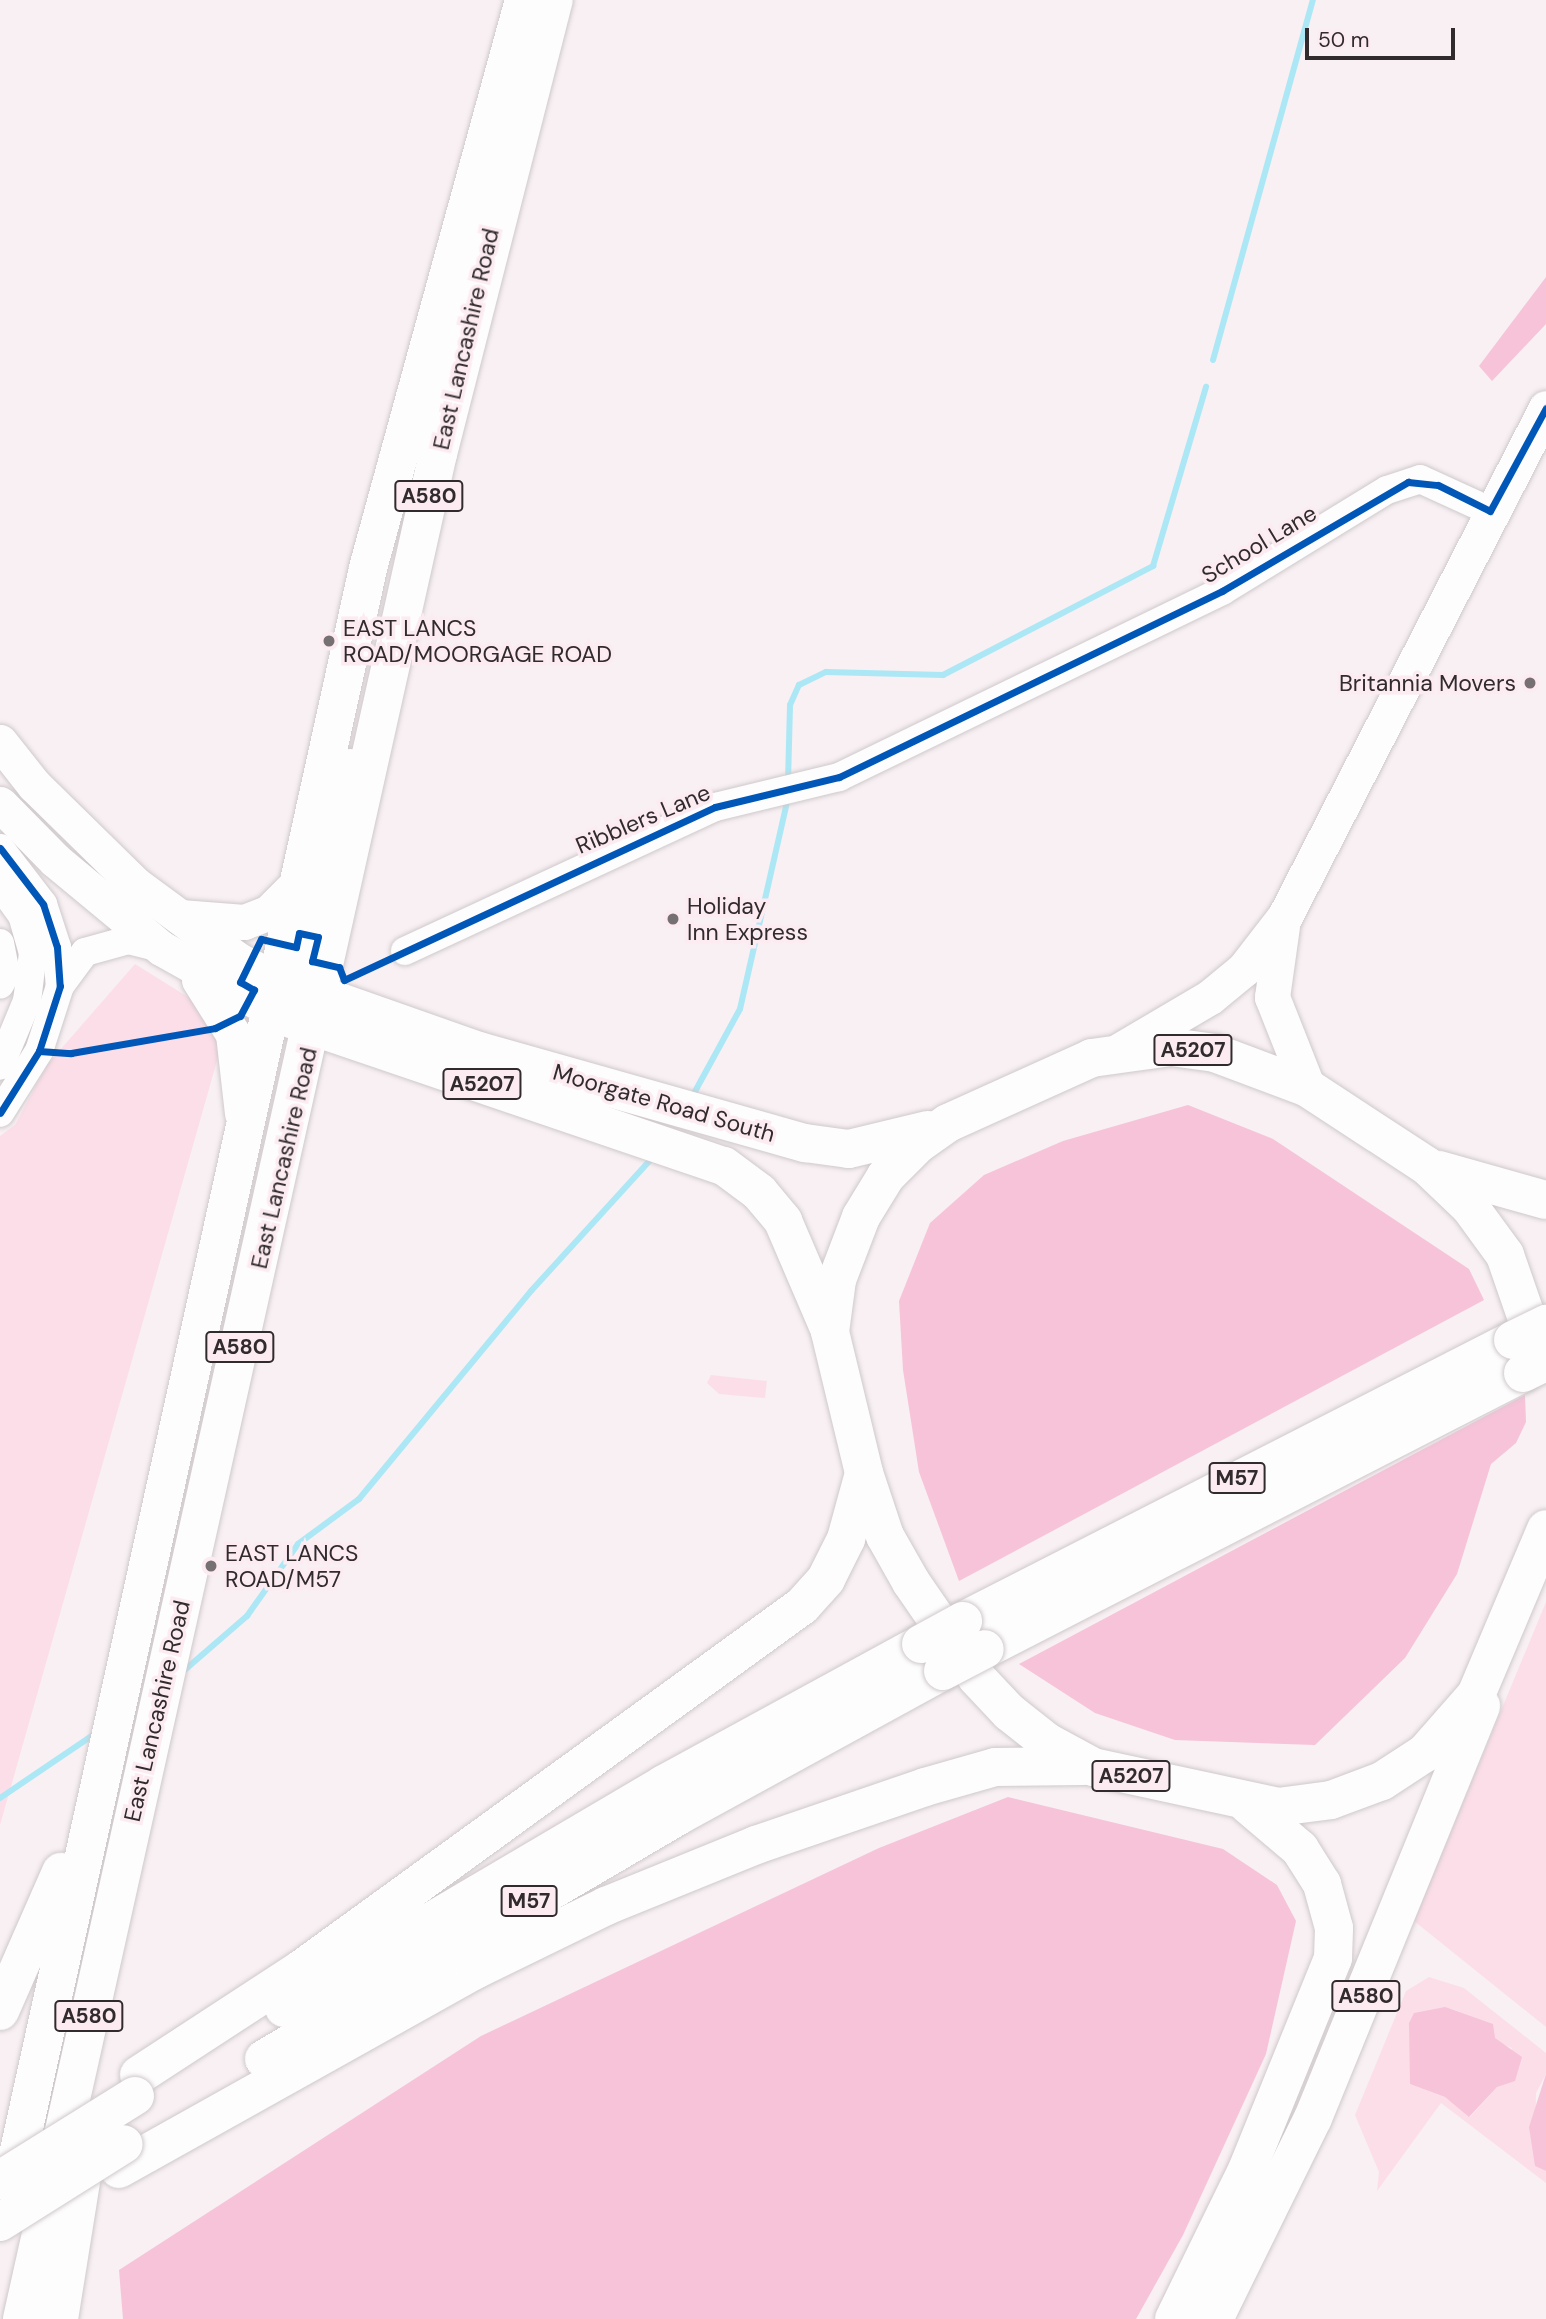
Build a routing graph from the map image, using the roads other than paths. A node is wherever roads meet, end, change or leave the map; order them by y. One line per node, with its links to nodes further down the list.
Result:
1 (524, 0): 12 (highway, East Lancashire Road / A580)
2 (554, 0): 4 (highway, East Lancashire Road / A580)
3 (1546, 408): 5 (main road)
4 (439, 454): 6 (highway, East Lancashire Road / A580); 20 (main road)
5 (1490, 511): 7 (street, School Lane); 14 (main road)
6 (387, 691): 20 (highway, East Lancashire Road / A580); 21 (highway)
7 (942, 727): 16 (street, Ribblers Lane)
8 (0, 742): 13 (main road, A5207)
9 (0, 804): 17 (main road, A5207)
10 (0, 848): 19 (street)
11 (0, 885): 23 (street)
12 (295, 887): 13 (main road); 20 (highway, East Lancashire Road / A580)
13 (177, 916): 20 (main road, A5207)
14 (1285, 916): 22 (main road); 24 (main road)
15 (0, 943): 18 (street)
16 (405, 951)
17 (171, 955): 19 (street); 20 (main road, A5207); 26 (main road, A5207)
18 (3, 979)
19 (60, 986): 25 (street)
20 (294, 1003): 21 (highway, A5207); 26 (highway, East Lancashire Road / A580); 28 (highway, Moorgate Road South / A5207); 35 (highway); 40 (highway, East Lancashire Road / A580)
21 (382, 1019): 28 (highway, Moorgate Road South / A5207)
22 (1120, 1050): 24 (highway, A5207); 27 (highway, A5207)
23 (0, 1066)
24 (1308, 1088): 29 (highway, A5207)
25 (0, 1113)
26 (242, 1120): 35 (highway, East Lancashire Road / A580)
27 (948, 1123): 28 (highway, Moorgate Road South / A5207); 31 (highway, A5207)
28 (674, 1125): 31 (highway, Moorgate Road South / A5207)
29 (1427, 1166): 30 (highway); 32 (highway, A5207)
30 (1546, 1200)
31 (830, 1332): 33 (highway, A5207)
32 (1535, 1355): 36 (highway, M57, bridge)
33 (864, 1473): 39 (highway, A5207); 43 (highway)
34 (1546, 1529): 37 (highway, A5207)
35 (131, 1644): 38 (highway, East Lancashire Road / A580)
36 (932, 1658): 43 (highway, M57); 44 (highway, M57)
37 (1494, 1664): 41 (highway, A5207); 52 (highway, A580)
38 (110, 1729): 42 (highway); 48 (highway, East Lancashire Road / A580)
39 (1093, 1766): 41 (highway, A5207); 44 (highway)
40 (136, 1800): 49 (highway, East Lancashire Road / A580); 50 (highway)
41 (1248, 1805): 51 (highway, A580)
42 (0, 2011)
43 (137, 2086): 45 (highway, M57, bridge)
44 (121, 2156): 46 (highway, M57, bridge); 47 (highway)
45 (0, 2180)
46 (0, 2222)
47 (0, 2229)
48 (0, 2239)
49 (22, 2319)
50 (59, 2319)
51 (1174, 2319)
52 (1214, 2319)

